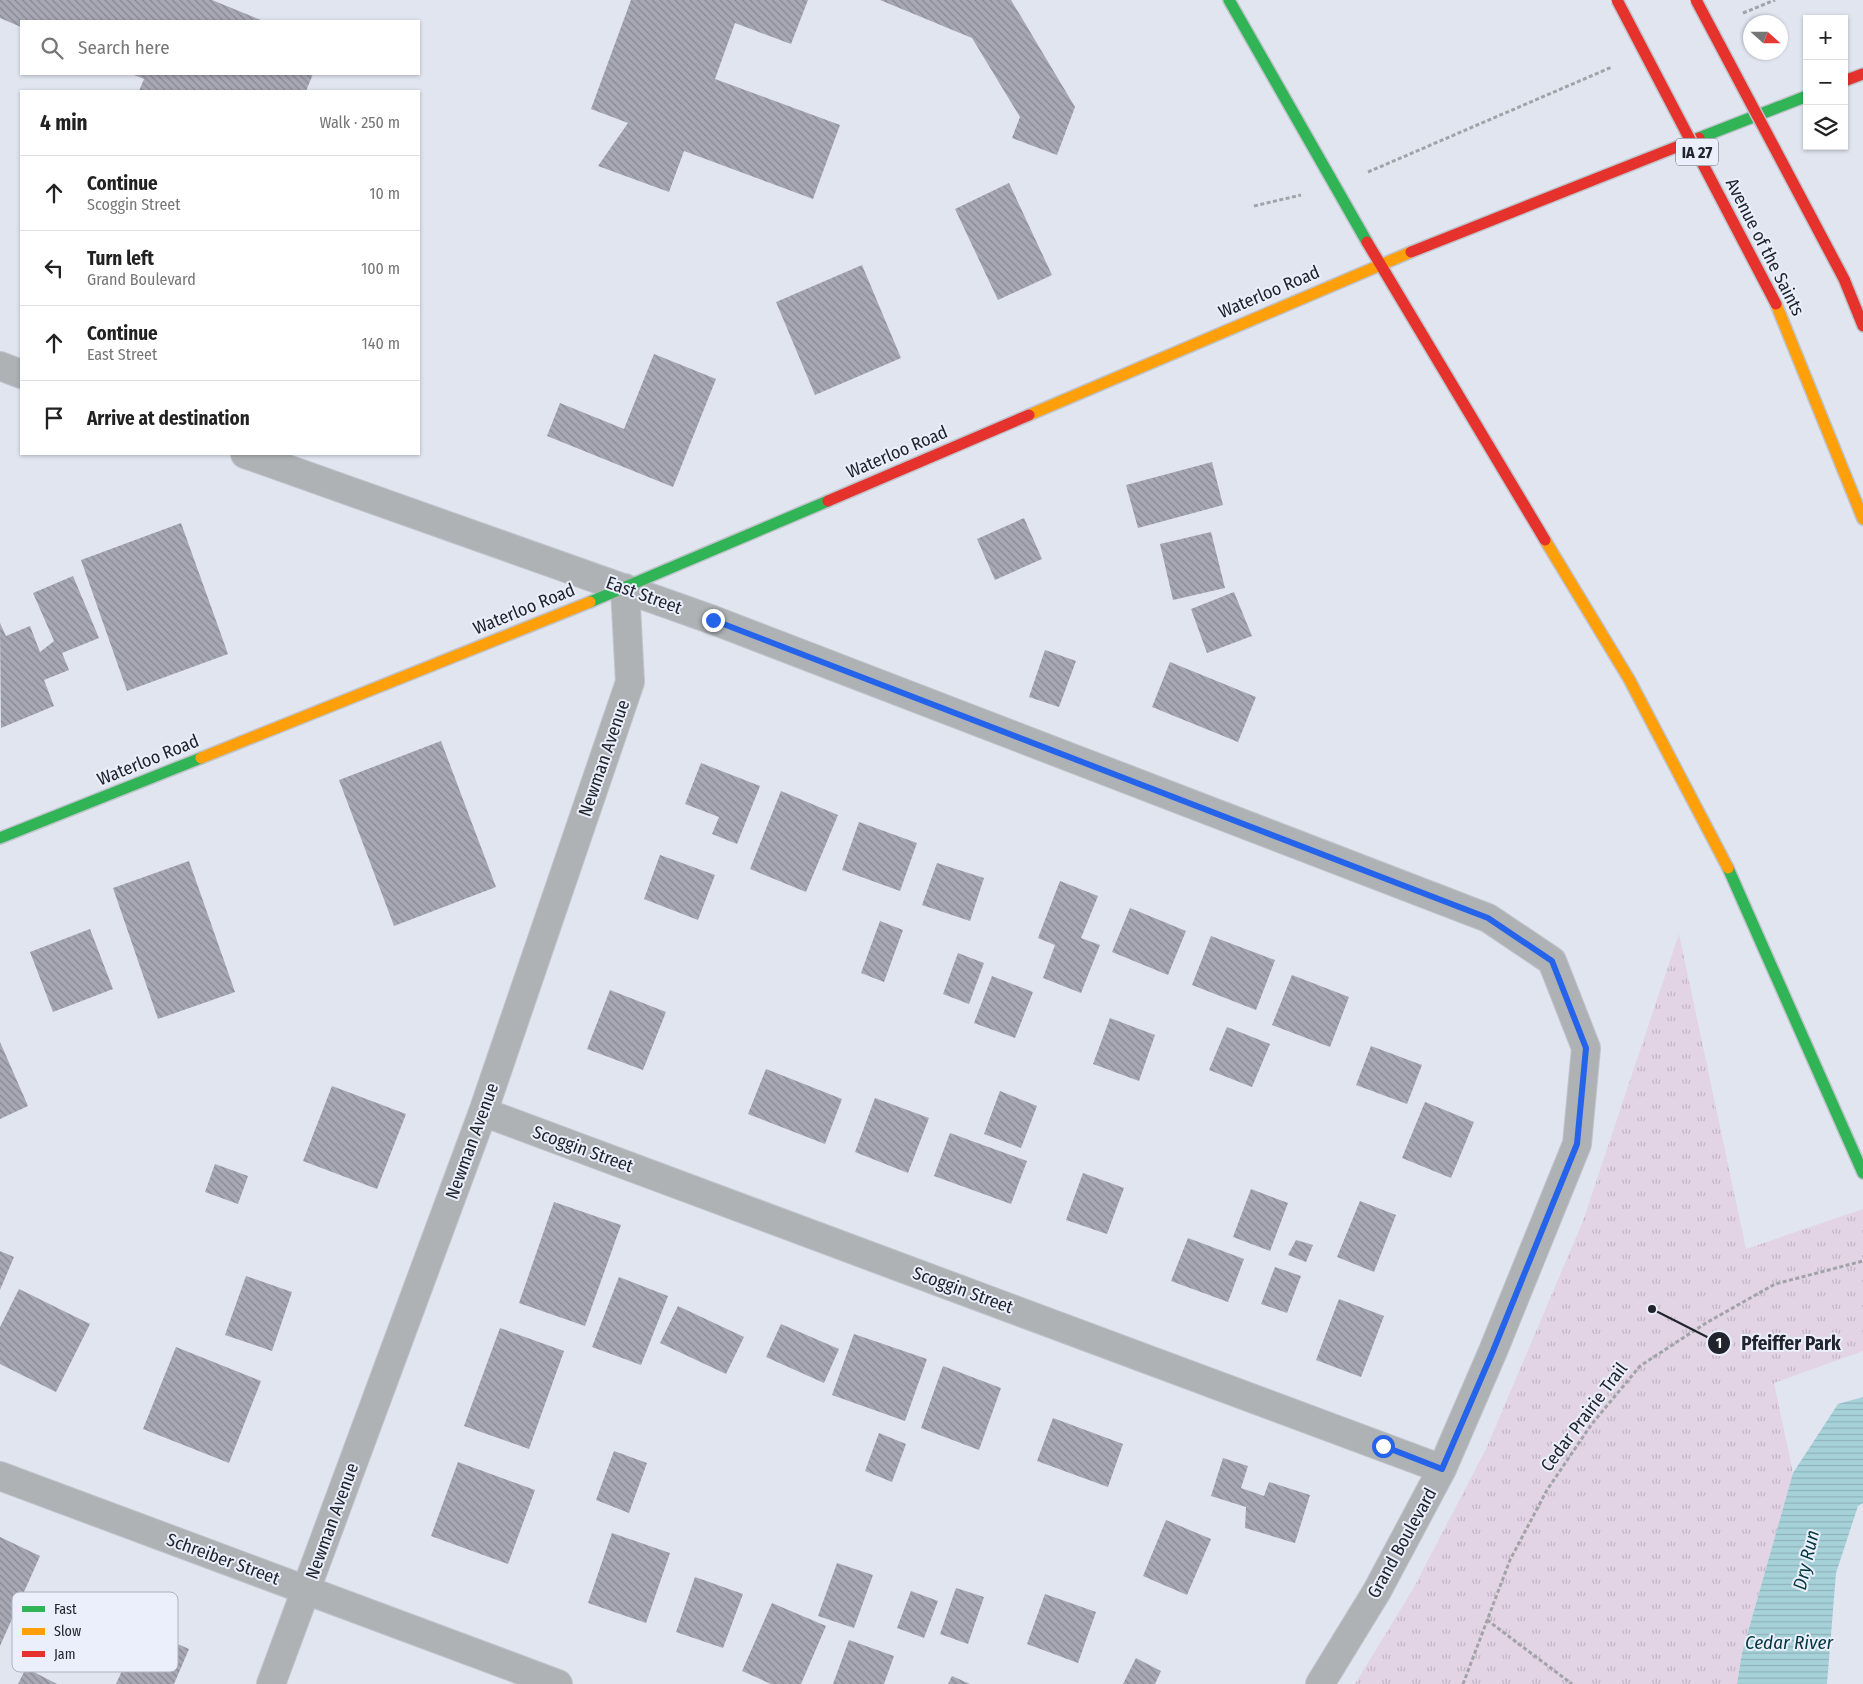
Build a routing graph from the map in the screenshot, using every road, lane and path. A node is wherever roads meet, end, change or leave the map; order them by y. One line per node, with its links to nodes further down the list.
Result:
1 (1229, 0): 10 (main road)
2 (1617, 0): 17 (main road, Avenue of the Saints / IA 27, bridge)
3 (1696, 0): 13 (main road, bridge)
4 (1775, 0): 5 (path)
5 (1738, 15)
6 (1619, 64): 10 (path)
7 (1863, 74): 8 (main road)
8 (1848, 80)
9 (1803, 98): 12 (main road, Waterloo Road)
10 (1335, 187): 11 (path); 12 (main road)
11 (1254, 206)
12 (1379, 264): 18 (main road, Waterloo Road); 22 (main road)
13 (1863, 326)
14 (0, 366): 15 (street)
15 (20, 374)
16 (248, 455): 18 (street, East Street)
17 (1863, 519)
18 (625, 588): 19 (main road, Waterloo Road); 20 (street, East Street); 21 (street, Newman Avenue)
19 (0, 838)
20 (1488, 918): 24 (street, Grand Boulevard)
21 (483, 1112): 24 (street, Scoggin Street); 26 (street, Newman Avenue)
22 (1863, 1173)
23 (1863, 1261): 27 (path, Cedar Prairie Trail)
24 (1442, 1469): 30 (street, Grand Boulevard)
25 (0, 1476): 26 (street, Schreiber Street)
26 (306, 1590): 28 (street, Newman Avenue); 29 (street, Schreiber Street)
27 (1487, 1620): 31 (path, Cedar Prairie Trail); 32 (path)
28 (271, 1684)
29 (558, 1684)
30 (1320, 1684)
31 (1463, 1684)
32 (1572, 1684)

